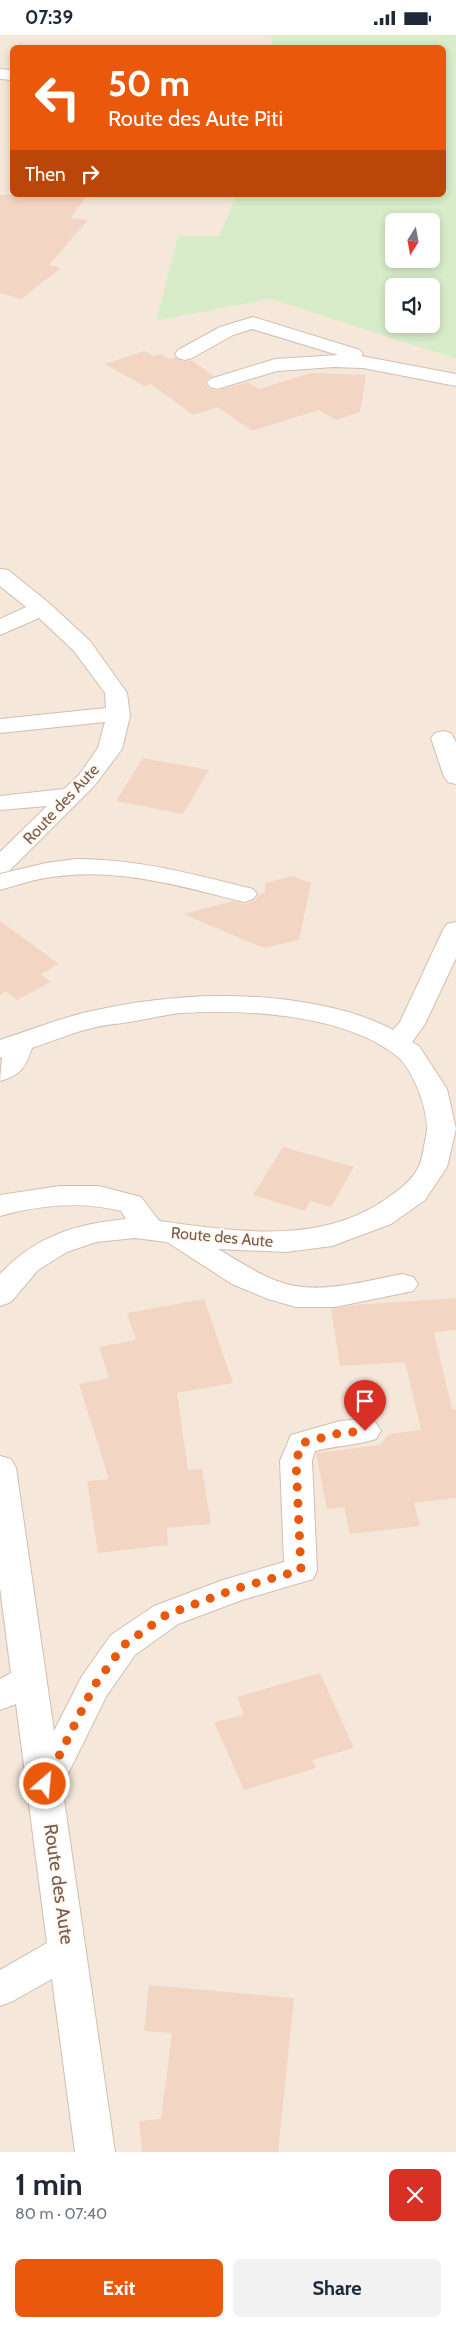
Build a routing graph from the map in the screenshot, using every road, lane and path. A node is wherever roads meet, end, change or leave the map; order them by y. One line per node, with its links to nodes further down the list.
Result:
1 (185, 354): 2 (street)
2 (377, 365): 3 (street); 4 (street)
3 (456, 380)
4 (217, 383)
5 (0, 575): 6 (street, Route des Aute)
6 (41, 608): 7 (street); 8 (street, Route des Aute)
7 (0, 628)
8 (117, 714): 9 (street); 12 (street, Route des Aute)
9 (0, 725)
10 (443, 738): 11 (street)
11 (456, 777)
12 (71, 796): 13 (street); 14 (street, Route des Aute)
13 (0, 803)
14 (0, 866)
15 (0, 883): 16 (street)
16 (244, 894)
17 (456, 929): 18 (street)
18 (396, 1045): 19 (street, Route des Aute); 22 (street, Route des Aute)
19 (10, 1046): 20 (street)
20 (0, 1072)
21 (0, 1206): 22 (street)
22 (161, 1231): 23 (street); 24 (street, Route des Aute)
23 (403, 1284)
24 (0, 1295)
25 (365, 1431): 29 (street)
26 (0, 1473): 27 (street, Route des Aute)
27 (30, 1679): 28 (street); 29 (street, Route des Aute)
28 (0, 1696)
29 (45, 1784): 30 (street, Route des Aute)
30 (68, 1951): 31 (street); 32 (street, Route des Aute)
31 (0, 1989)
32 (95, 2152)

